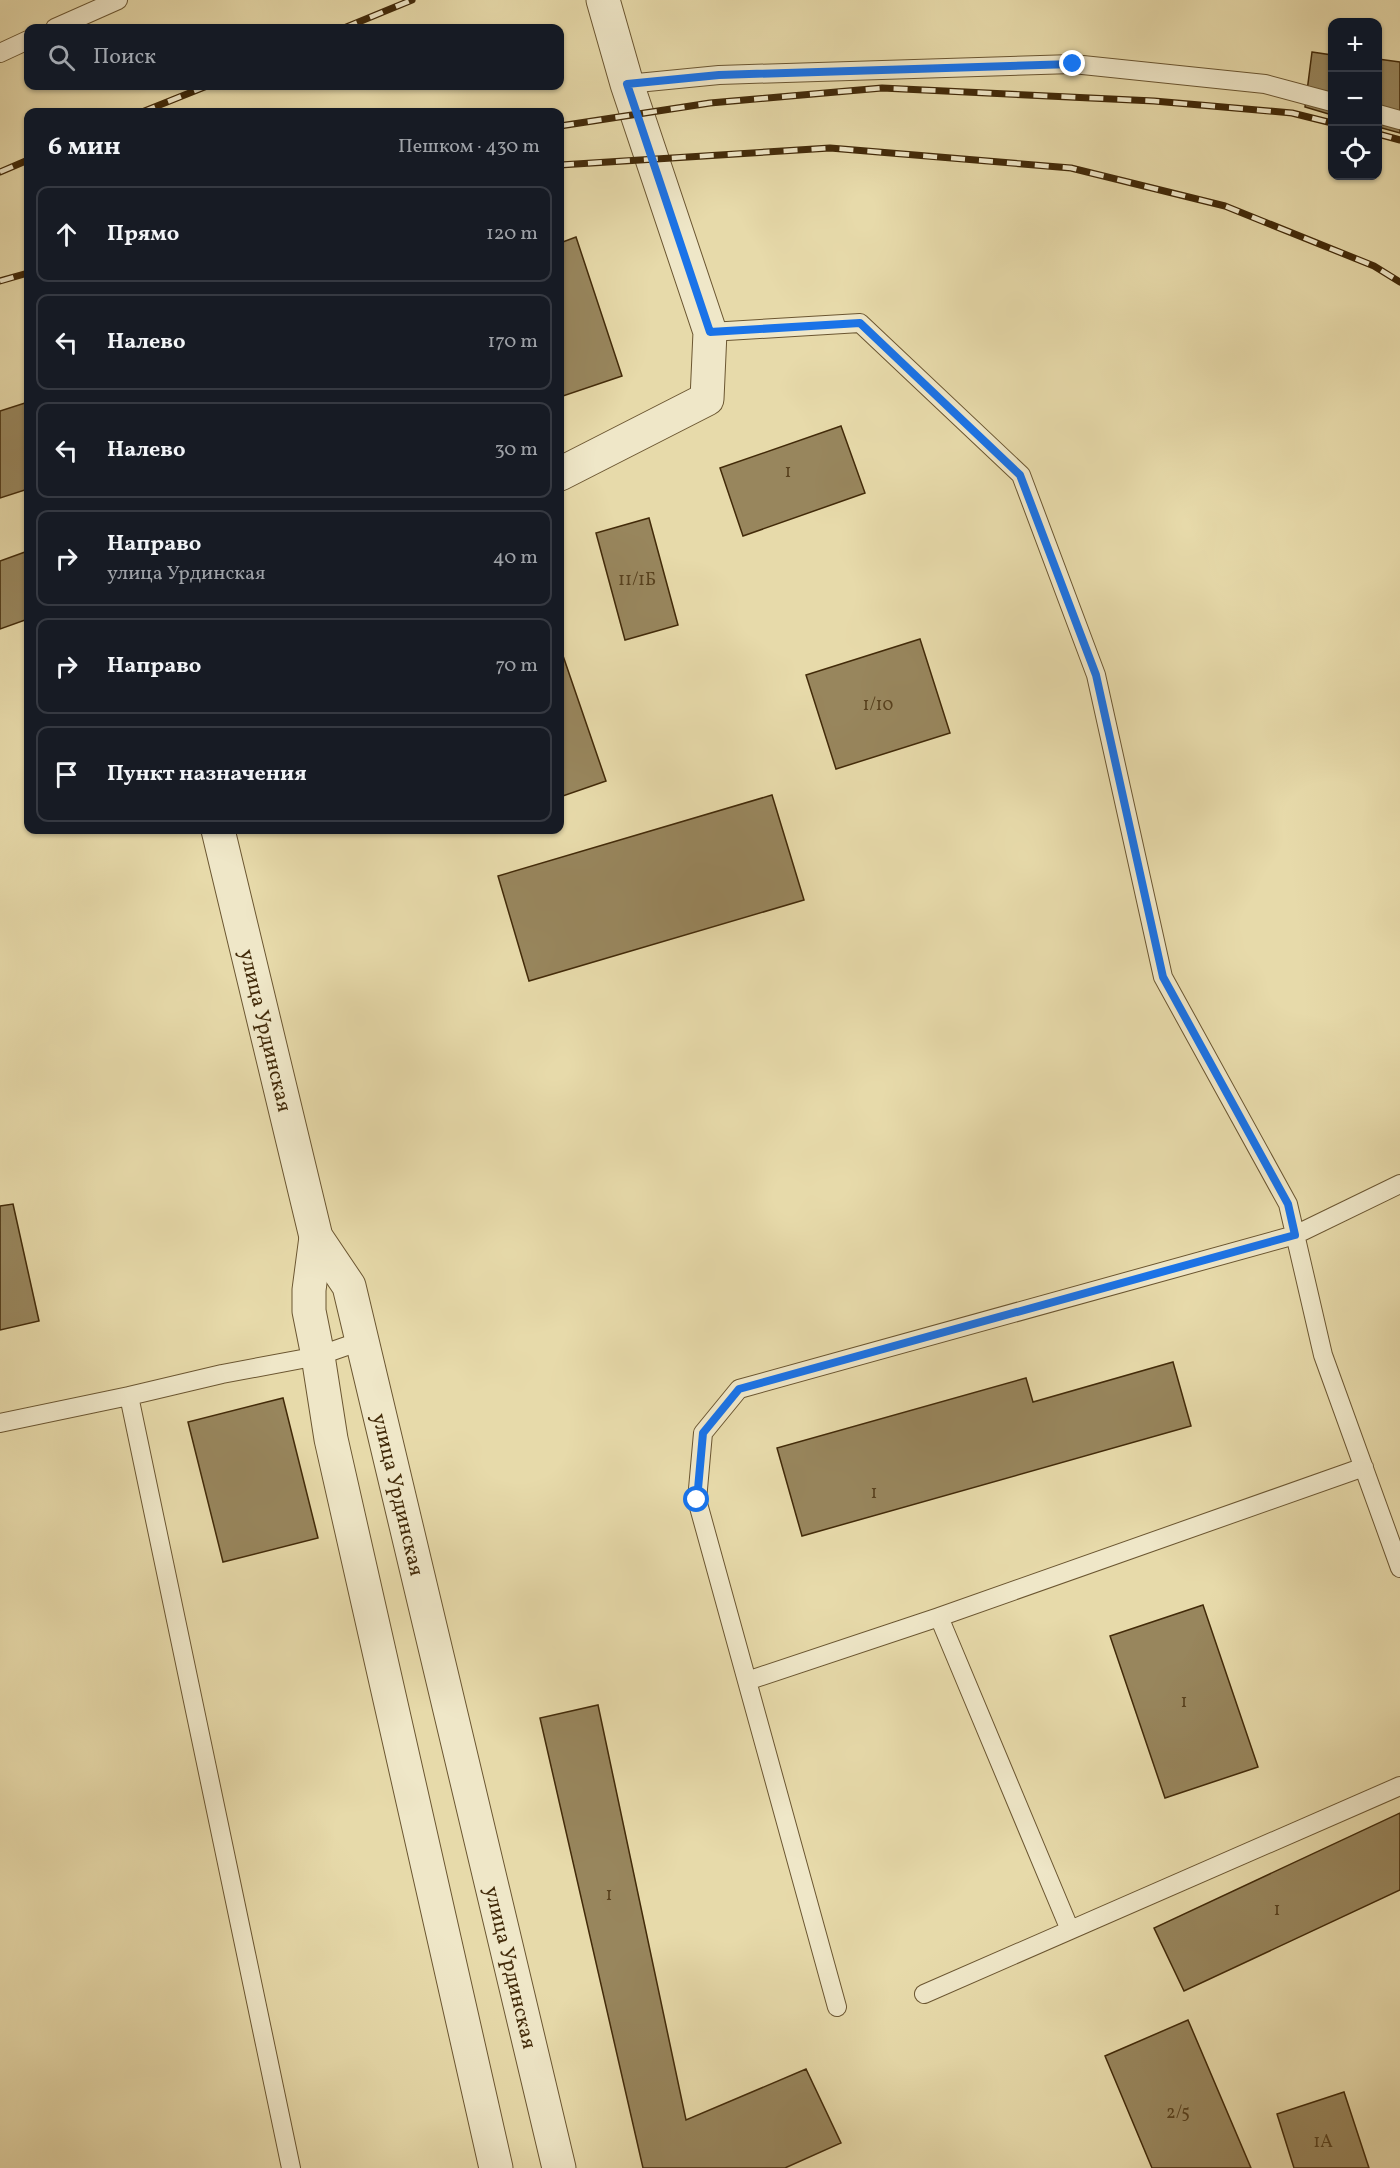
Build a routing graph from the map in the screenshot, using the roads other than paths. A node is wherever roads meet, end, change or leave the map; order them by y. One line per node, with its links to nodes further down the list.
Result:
1 (118, 0): 3 (lane)
2 (603, 0): 6 (street)
3 (64, 24)
4 (24, 42): 5 (lane)
5 (0, 53)
6 (627, 84): 7 (lane); 10 (street)
7 (1328, 101)
8 (1382, 115): 9 (lane)
9 (1400, 120)
10 (710, 332): 11 (street); 14 (lane)
11 (564, 472)
12 (219, 834): 15 (street, улица Урдинская)
13 (1400, 1184): 14 (lane)
14 (1295, 1235): 20 (lane); 23 (lane)
15 (316, 1237): 16 (street, улица Урдинская); 17 (street)
16 (361, 1341): 17 (lane); 30 (street, улица Урдинская)
17 (318, 1356): 18 (lane); 29 (street)
18 (129, 1396): 19 (lane); 28 (lane)
19 (0, 1423)
20 (1364, 1467): 21 (lane); 22 (lane)
21 (1400, 1568)
22 (939, 1617): 23 (lane); 25 (lane)
23 (747, 1681): 27 (lane)
24 (1400, 1786): 25 (lane)
25 (1070, 1930): 26 (lane)
26 (924, 1994)
27 (837, 2007)
28 (291, 2168)
29 (496, 2168)
30 (560, 2168)

